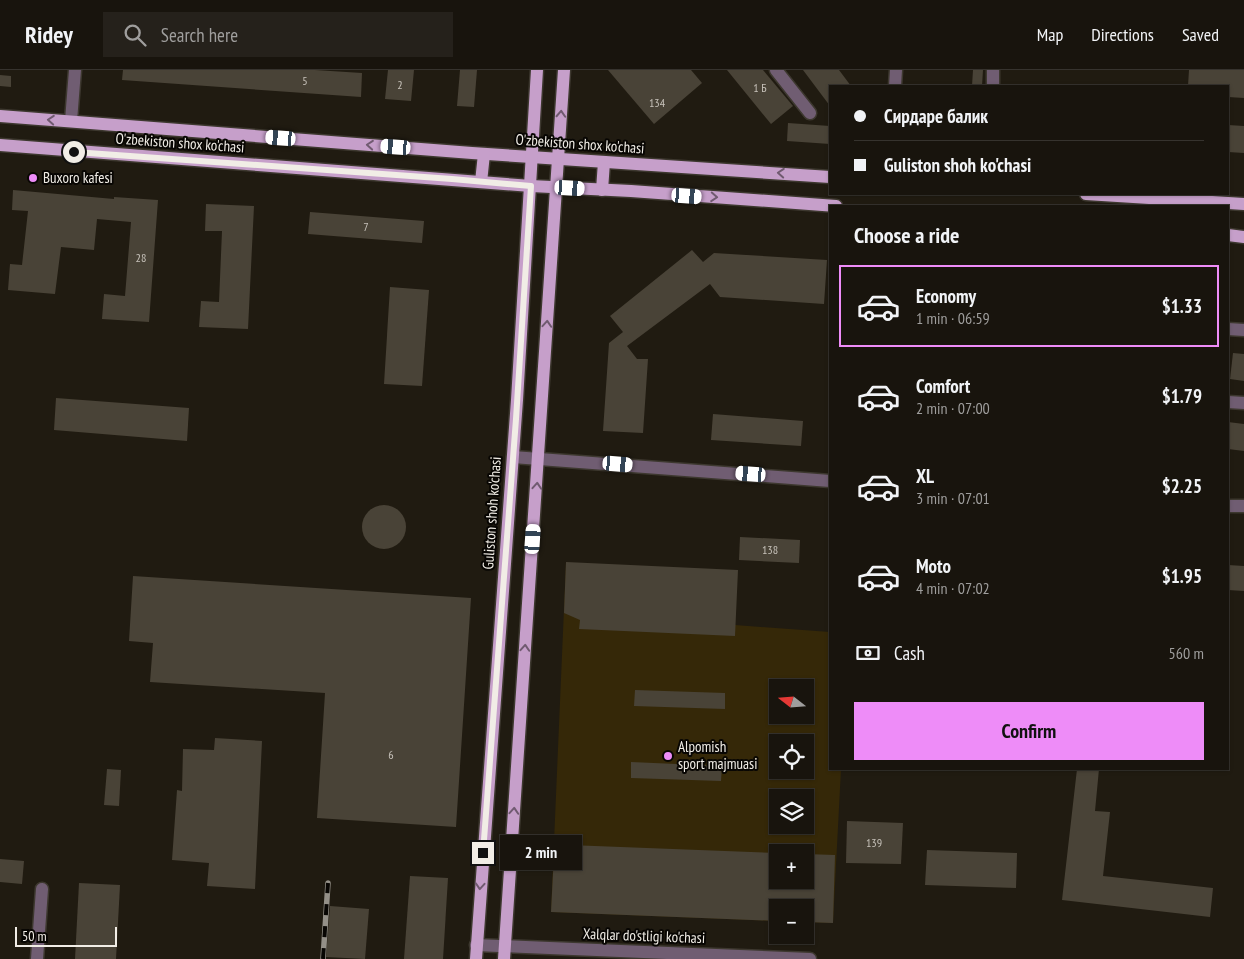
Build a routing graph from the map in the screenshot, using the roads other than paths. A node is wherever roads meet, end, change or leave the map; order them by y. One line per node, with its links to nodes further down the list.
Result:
1 (75, 70): 11 (street)
2 (538, 70): 14 (main road, Guliston shoh ko'chasi)
3 (564, 70): 15 (main road, one-way to 3)
4 (776, 70): 9 (street)
5 (896, 70): 7 (street)
6 (994, 70): 8 (street)
7 (895, 85)
8 (993, 85)
9 (810, 113)
10 (0, 116): 11 (main road, O'zbekiston shox ko'chasi, one-way to 10)
11 (71, 121): 13 (main road, O'zbekiston shox ko'chasi, one-way to 11)
12 (0, 145): 18 (main road, O'zbekiston shox ko'chasi)
13 (484, 154): 14 (main road, O'zbekiston shox ko'chasi); 18 (main road)
14 (533, 157): 15 (main road, O'zbekiston shox ko'chasi); 19 (main road, Guliston shoh ko'chasi)
15 (559, 158): 16 (main road, O'zbekiston shox ko'chasi); 20 (main road)
16 (604, 162): 17 (main road, O'zbekiston shox ko'chasi, one-way to 16); 21 (main road)
17 (829, 177)
18 (481, 182): 19 (main road, O'zbekiston shox ko'chasi)
19 (531, 186): 20 (main road, O'zbekiston shox ko'chasi); 31 (main road, Guliston shoh ko'chasi)
20 (557, 188): 21 (main road, O'zbekiston shox ko'chasi); 32 (main road, one-way to 20)
21 (602, 190): 24 (main road, O'zbekiston shox ko'chasi, one-way to 24)
22 (1102, 195): 23 (main road)
23 (1244, 204)
24 (829, 206)
25 (1229, 235): 26 (main road)
26 (1244, 237)
27 (1229, 329): 28 (street)
28 (1244, 330)
29 (1229, 402): 30 (street)
30 (1244, 403)
31 (513, 457): 32 (street); 37 (main road, Guliston shoh ko'chasi, one-way to 37)
32 (538, 458): 33 (street); 38 (main road, one-way to 32)
33 (829, 481)
34 (1229, 506): 35 (street)
35 (1244, 506)
36 (42, 889): 39 (street)
37 (476, 945): 38 (street, Xalqlar do'stligi ko'chasi); 40 (main road, Guliston shoh ko'chasi)
38 (504, 953): 41 (street, Xalqlar do'stligi ko'chasi)
39 (37, 959)
40 (476, 959)
41 (810, 959)

